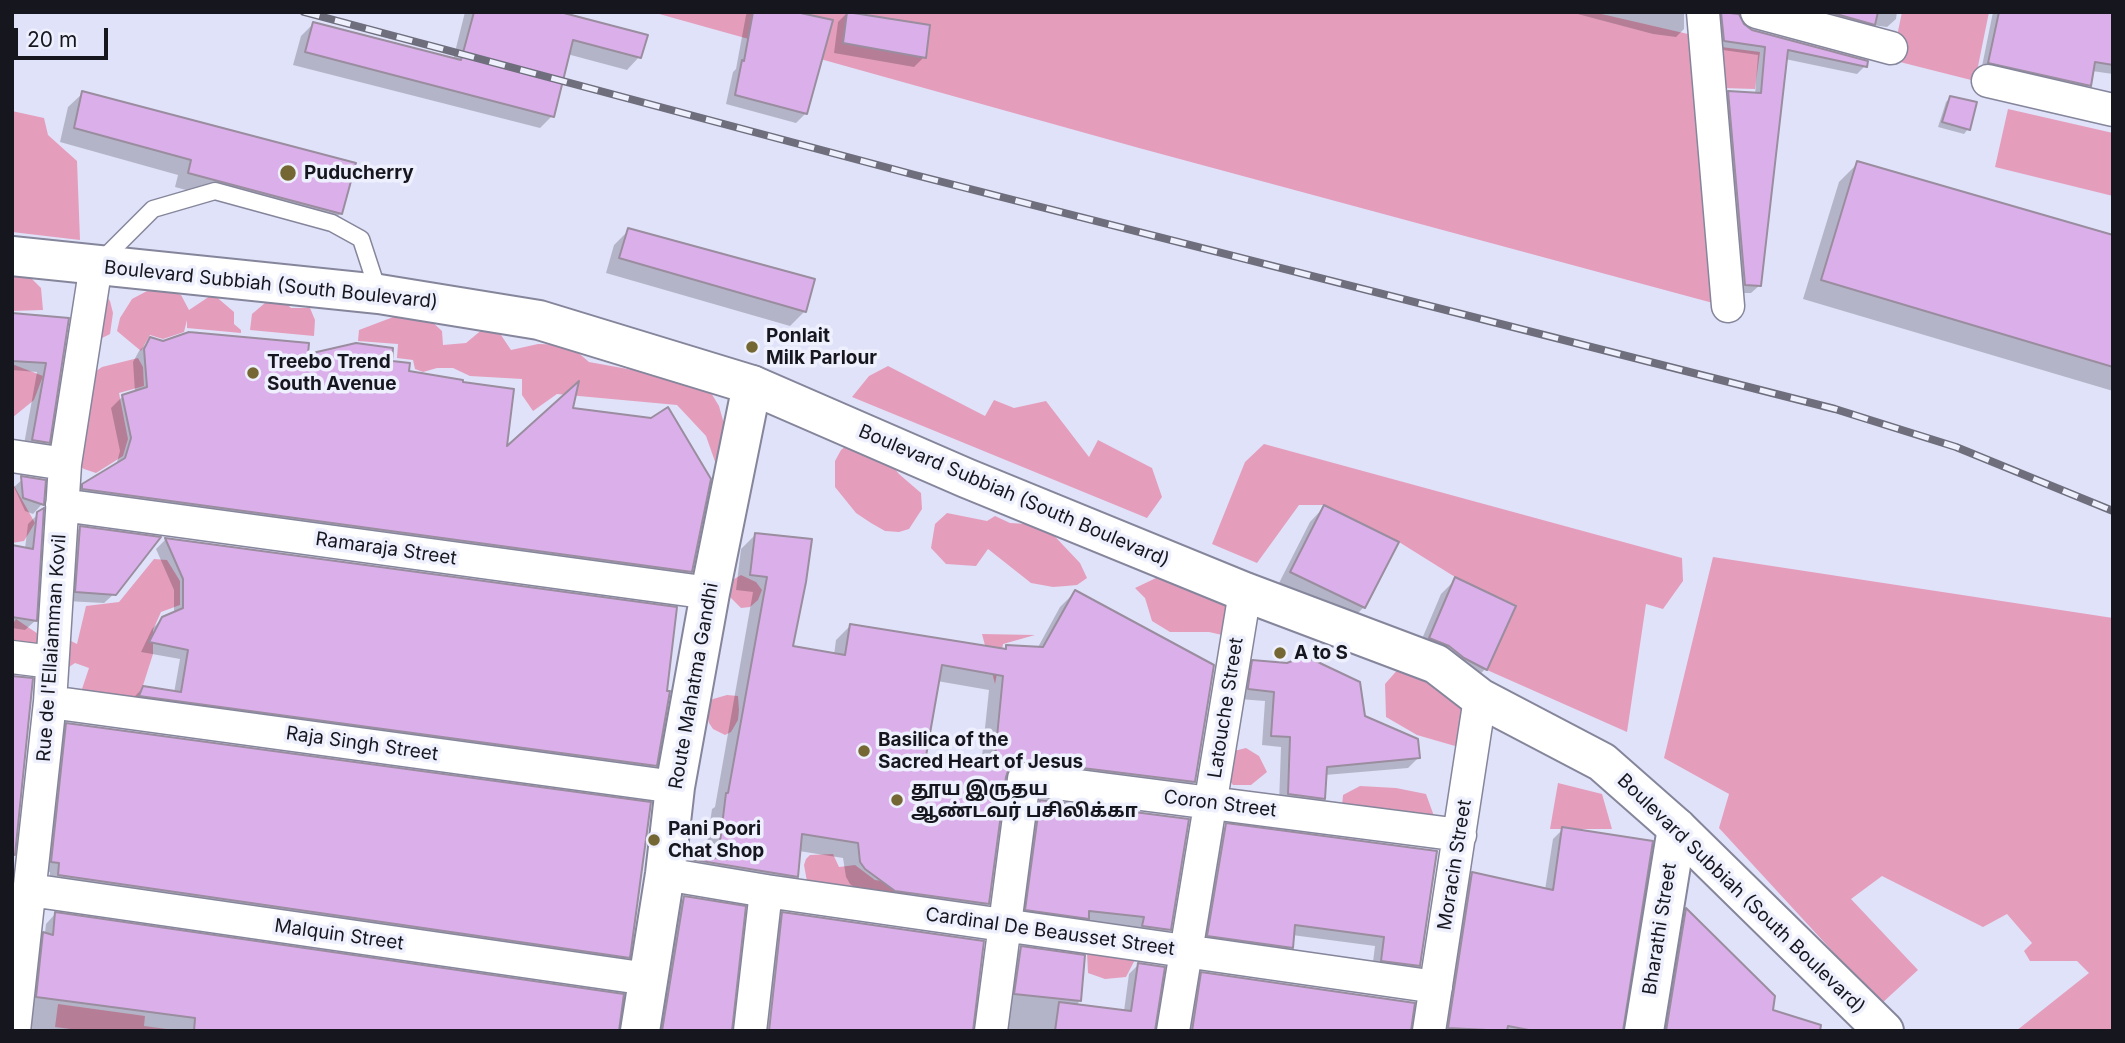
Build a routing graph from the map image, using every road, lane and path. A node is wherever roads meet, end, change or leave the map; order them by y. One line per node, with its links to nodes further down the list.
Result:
1 (1703, 12): 9 (street)
2 (1757, 12): 3 (street)
3 (1891, 48)
4 (1989, 80): 5 (street)
5 (2113, 110)
6 (12, 256): 7 (main road, Boulevard Subbiah (South Boulevard))
7 (96, 265): 8 (main road, Boulevard Subbiah (South Boulevard)); 8 (lane); 12 (street, Rue de l'Ellaiamman Kovil)
8 (379, 294): 10 (main road, Boulevard Subbiah (South Boulevard))
9 (1728, 306)
10 (752, 385): 14 (main road, Boulevard Subbiah (South Boulevard)); 15 (main road, Route Mahatma Gandhi)
11 (12, 456): 12 (street)
12 (65, 464): 13 (street, Rue de l'Ellaiamman Kovil)
13 (62, 505): 15 (street, Ramaraja Street); 17 (street, Rue de l'Ellaiamman Kovil)
14 (1245, 592): 18 (main road, Boulevard Subbiah (South Boulevard)); 21 (street, Latouche Street)
15 (710, 593): 20 (main road, Route Mahatma Gandhi)
16 (12, 657): 17 (street)
17 (52, 662): 19 (street, Rue de l'Ellaiamman Kovil)
18 (1480, 698): 22 (main road, Boulevard Subbiah (South Boulevard)); 23 (street, Moracin Street)
19 (50, 702): 20 (street, Raja Singh Street); 25 (street, Rue de l'Ellaiamman Kovil)
20 (675, 786): 24 (main road, Route Mahatma Gandhi)
21 (1210, 803): 23 (street, Coron Street); 28 (street, Coron Street); 29 (street, Latouche Street)
22 (1677, 828): 38 (main road, Bharathi Street); 39 (main road, Boulevard Subbiah (South Boulevard))
23 (1460, 835): 31 (street, Moracin Street)
24 (665, 874): 26 (street, Cardinal De Beausset Street); 30 (main road, Route Mahatma Gandhi)
25 (30, 890): 27 (street, Rue de l'Ellaiamman Kovil); 30 (street, Malquin Street)
26 (766, 891): 28 (street, Cardinal De Beausset Street); 34 (street)
27 (19, 920): 32 (street, Rue de l'Ellaiamman Kovil)
28 (1005, 925): 29 (street, Cardinal De Beausset Street); 35 (street, Coron Street)
29 (1186, 952): 31 (street, Cardinal De Beausset Street); 36 (street, Latouche Street)
30 (648, 979): 33 (main road, Route Mahatma Gandhi)
31 (1436, 987): 37 (street, Moracin Street)
32 (14, 1031)
33 (640, 1031)
34 (750, 1031)
35 (991, 1031)
36 (1172, 1031)
37 (1429, 1031)
38 (1644, 1031)
39 (1884, 1031)

